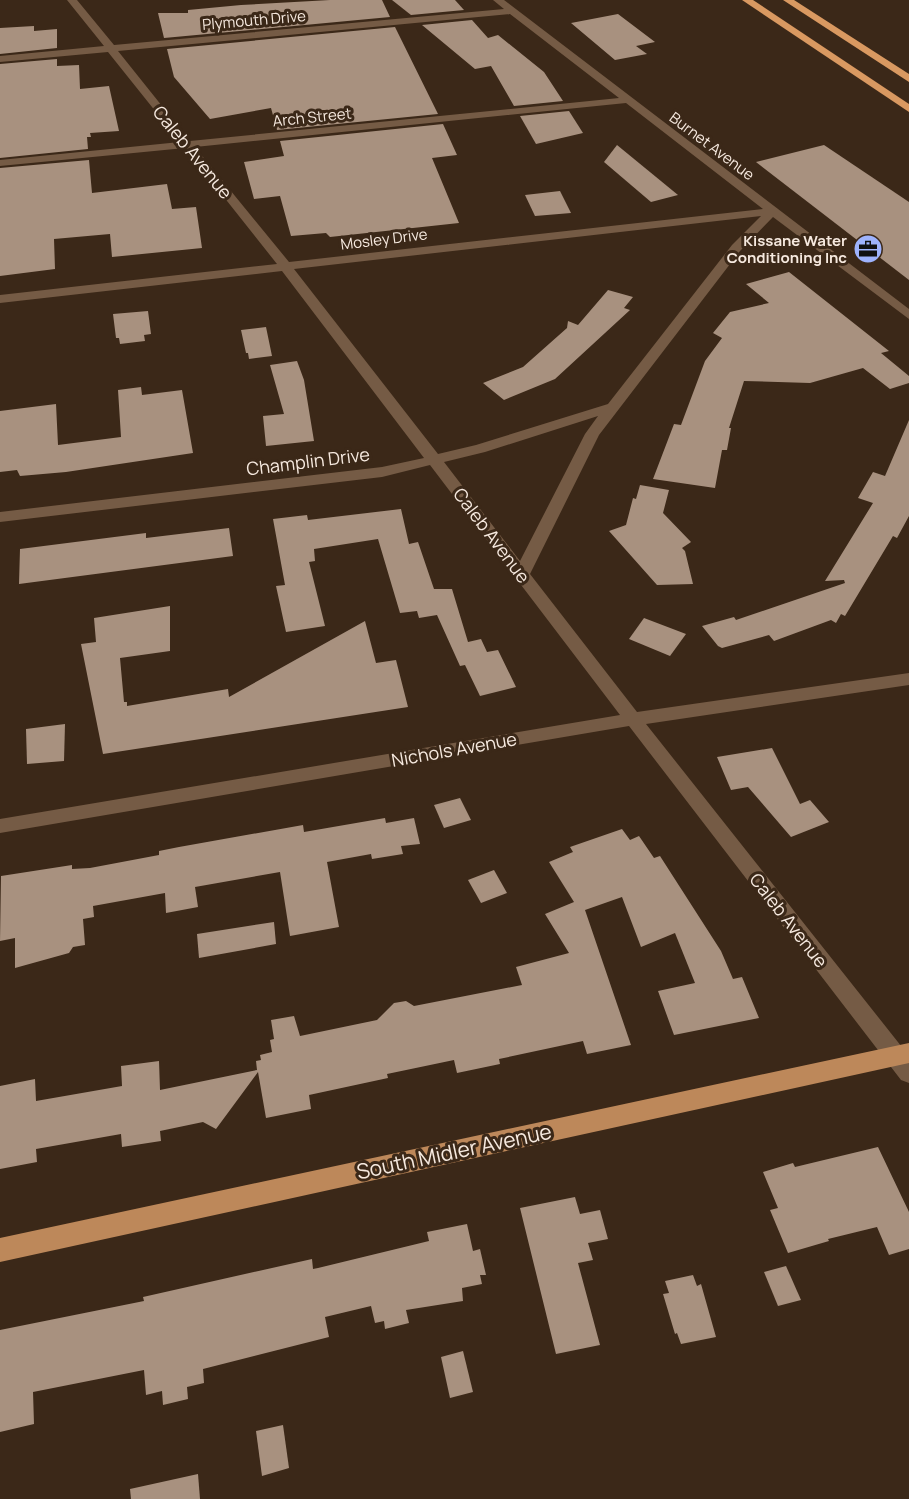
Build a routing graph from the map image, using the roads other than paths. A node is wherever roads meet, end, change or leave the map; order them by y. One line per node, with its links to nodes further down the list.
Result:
1 (72, 0): 6 (street, Caleb Avenue)
2 (498, 0): 5 (street, Burnet Avenue)
3 (747, 0): 7 (highway)
4 (788, 0): 9 (highway)
5 (512, 11): 6 (street, Plymouth Drive); 10 (street, Burnet Avenue)
6 (110, 49): 8 (street, Plymouth Drive); 13 (street, Caleb Avenue)
7 (824, 52): 11 (highway); 12 (highway)
8 (0, 59)
9 (909, 79)
10 (627, 100): 13 (street, Arch Street); 15 (street, Burnet Avenue)
11 (909, 109)
12 (909, 121)
13 (188, 144): 14 (street, Arch Street); 16 (street, Caleb Avenue)
14 (0, 163)
15 (772, 211): 16 (street, Mosley Drive); 18 (street, Burnet Avenue); 19 (street)
16 (286, 267): 17 (street, Mosley Drive); 20 (street, Caleb Avenue)
17 (0, 299)
18 (909, 315)
19 (613, 407): 20 (street, Champlin Drive); 22 (street)
20 (436, 461): 21 (street, Champlin Drive); 22 (street, Caleb Avenue)
21 (0, 517)
22 (522, 573): 24 (street, Caleb Avenue)
23 (909, 679): 24 (street, Nichols Avenue)
24 (633, 719): 25 (street, Nichols Avenue); 26 (street, Caleb Avenue)
25 (0, 825)
26 (905, 1061): 27 (main road, South Midler Avenue)
27 (0, 1250)

